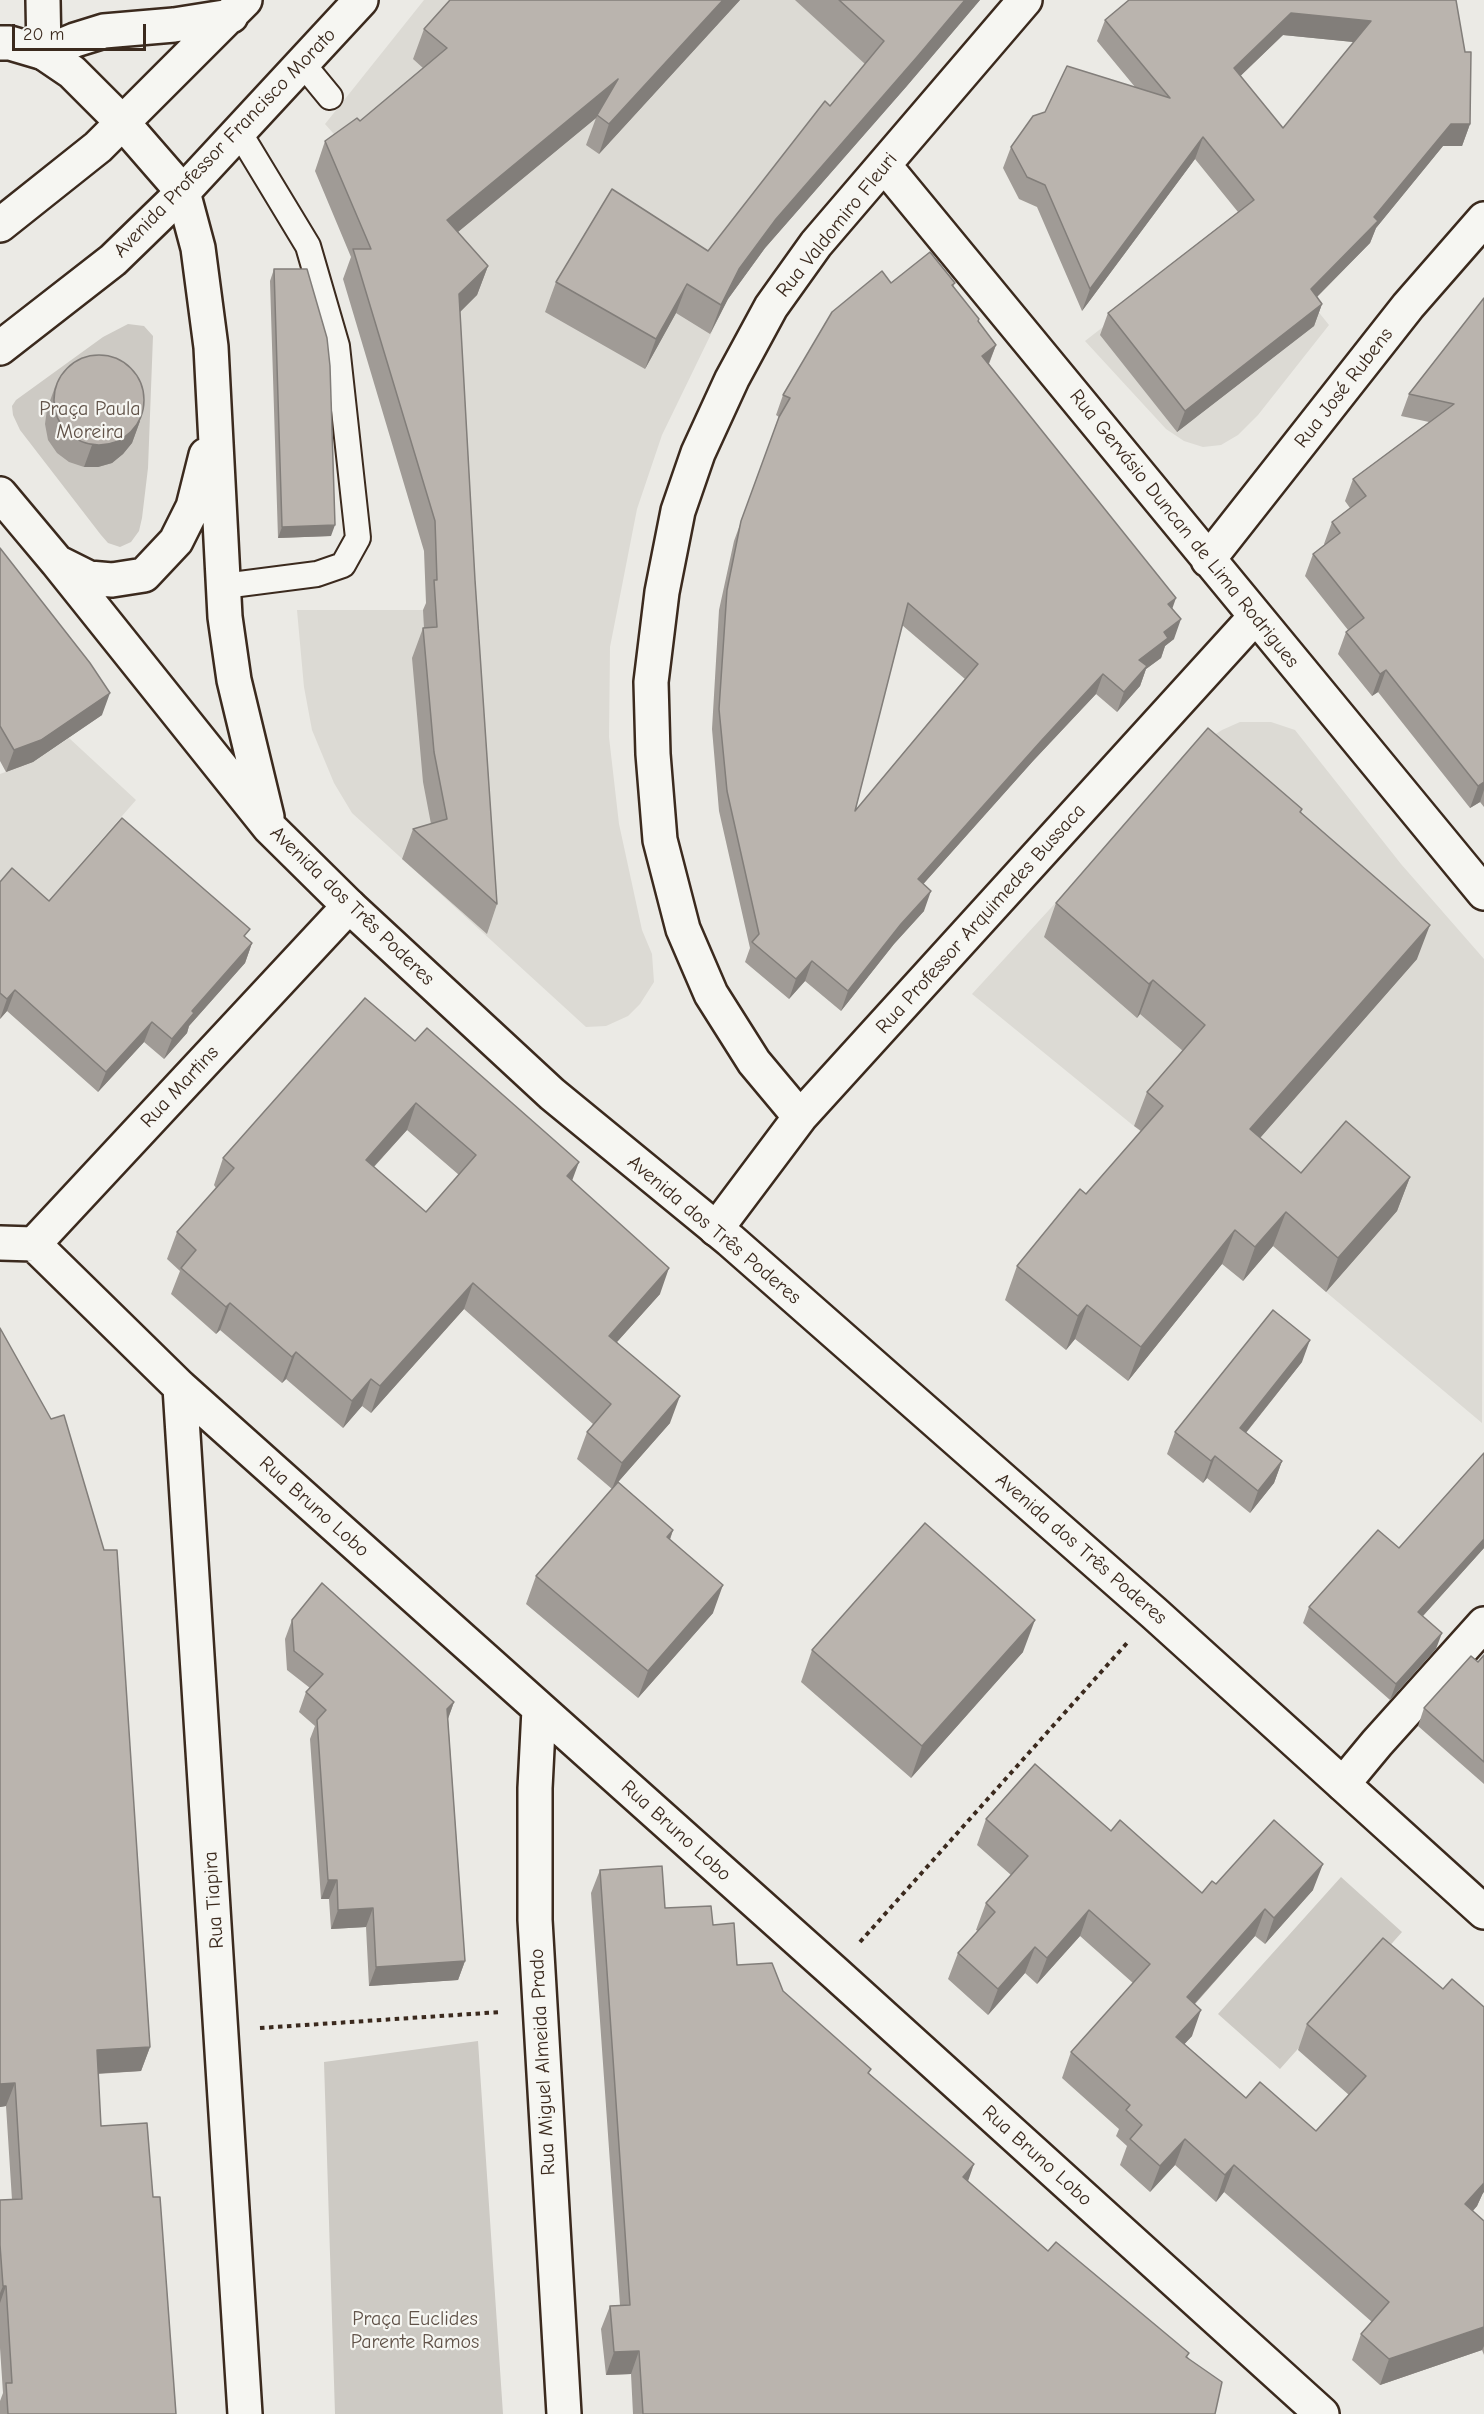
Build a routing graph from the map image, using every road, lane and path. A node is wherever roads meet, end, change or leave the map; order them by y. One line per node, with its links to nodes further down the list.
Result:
1 (43, 0): 6 (main road)
2 (361, 0): 7 (main road, Avenida Professor Francisco Morato)
3 (1025, 0): 11 (main road, Rua Valdomiro Fleuri)
4 (238, 8): 6 (main road); 9 (main road)
5 (0, 43): 6 (main road)
6 (44, 53): 9 (main road)
7 (302, 63): 8 (lane); 10 (main road, Avenida Professor Francisco Morato)
8 (330, 97)
9 (123, 123): 12 (main road); 14 (main road)
10 (239, 132): 12 (main road, Avenida Professor Francisco Morato); 20 (lane)
11 (884, 165): 18 (main road, Rua Gervásio Duncan de Lima Rodrigues); 25 (main road, Rua Valdomiro Fleuri)
12 (183, 192): 15 (main road, Avenida Professor Francisco Morato); 16 (main road)
13 (1484, 219): 18 (main road, Rua José Rubens)
14 (0, 225)
15 (0, 348)
16 (214, 423): 19 (main road); 20 (main road)
17 (0, 494): 19 (main road, Avenida dos Três Poderes)
18 (1208, 561): 21 (main road, Rua Gervásio Duncan de Lima Rodrigues)
19 (57, 562): 22 (main road, Avenida dos Três Poderes)
20 (224, 586): 22 (main road)
21 (1255, 617): 23 (main road, Rua Gervásio Duncan de Lima Rodrigues); 25 (main road, Rua Professor Arquimedes Bussaca)
22 (269, 827): 24 (main road, Avenida dos Três Poderes)
23 (1484, 893)
24 (349, 906): 26 (main road, Avenida dos Três Poderes); 28 (main road, Rua Martins)
25 (800, 1117): 26 (main road, Rua Professor Arquimedes Bussaca)
26 (716, 1229): 30 (main road, Avenida dos Três Poderes)
27 (0, 1243): 28 (main road)
28 (34, 1244): 29 (main road, Rua Bruno Lobo)
29 (180, 1387): 32 (main road, Rua Bruno Lobo); 37 (main road, Rua Tiapira)
30 (1154, 1613): 33 (main road, Avenida dos Três Poderes); 35 (path)
31 (1484, 1624): 33 (main road)
32 (539, 1709): 35 (main road, Rua Bruno Lobo); 36 (main road, Rua Miguel Almeida Prado)
33 (1343, 1784): 34 (main road, Avenida dos Três Poderes)
34 (1484, 1912)
35 (834, 1972): 40 (main road, Rua Bruno Lobo)
36 (540, 2010): 37 (path); 39 (main road, Rua Miguel Almeida Prado)
37 (222, 2031): 38 (main road, Rua Tiapira)
38 (245, 2414)
39 (564, 2414)
40 (1322, 2414)

